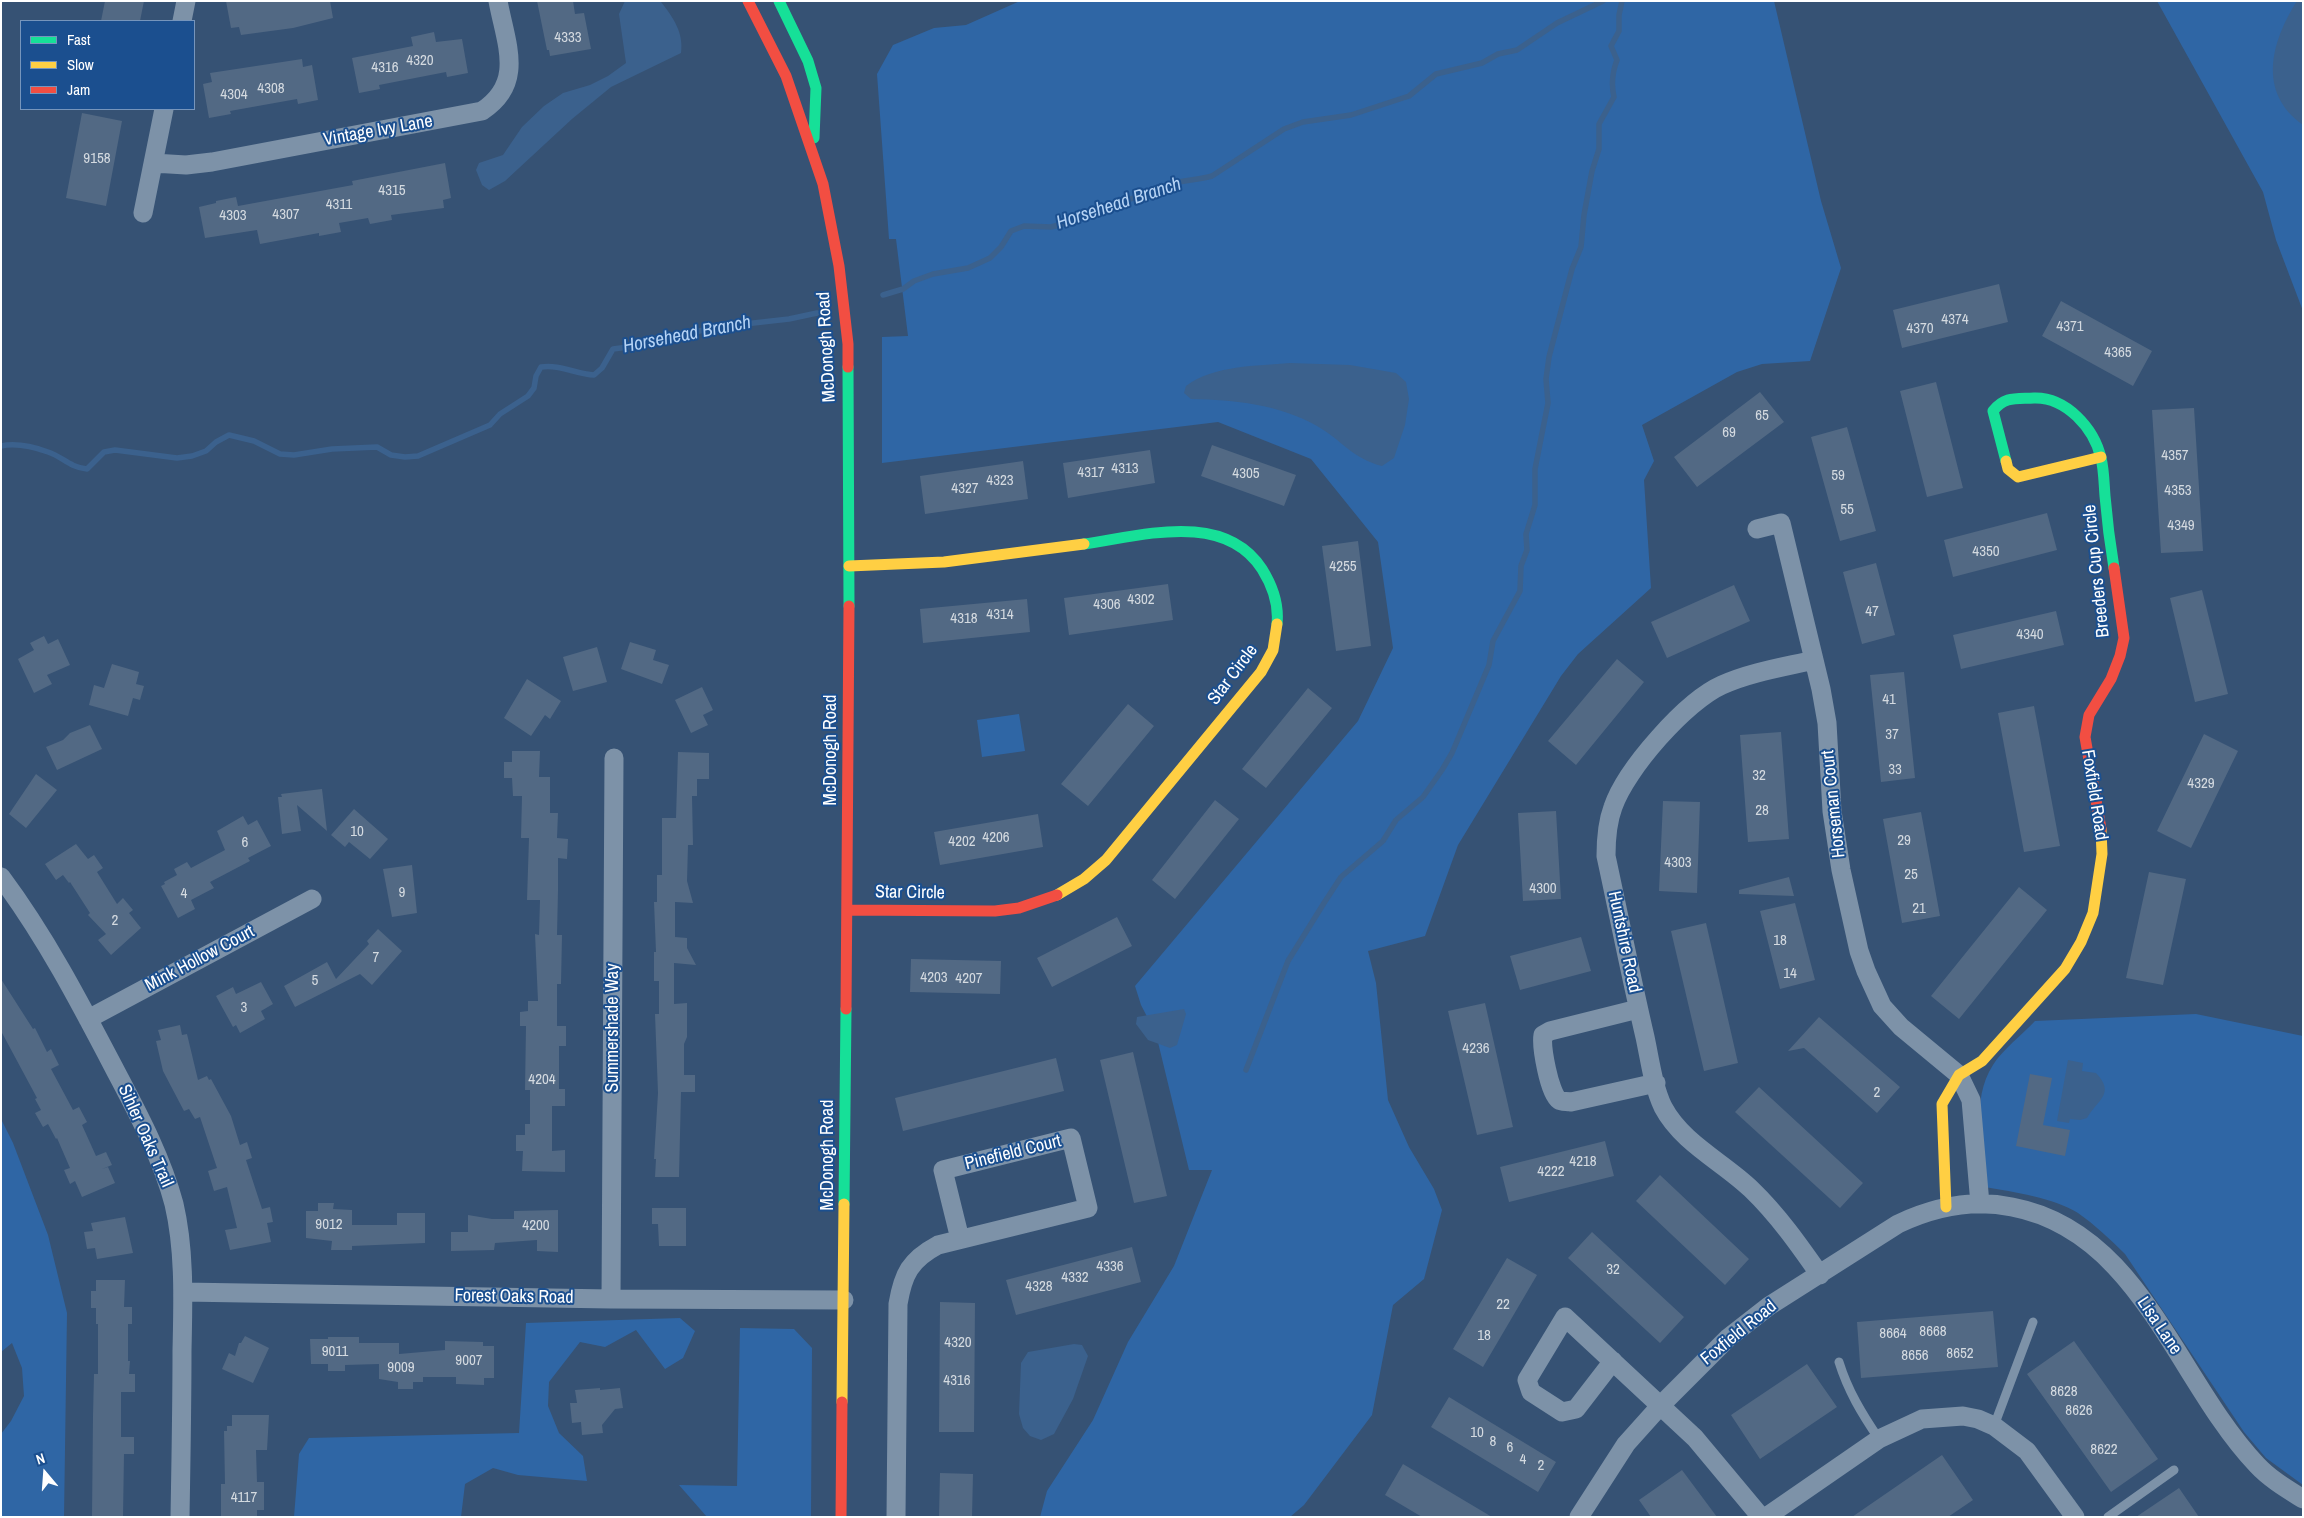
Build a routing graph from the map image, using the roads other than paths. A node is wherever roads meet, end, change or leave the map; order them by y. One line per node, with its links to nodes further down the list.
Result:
1 (186, 1): 5 (street)
2 (498, 1): 8 (street, Vintage Ivy Lane)
3 (748, 1): 7 (street, McDonogh Road)
4 (779, 1): 7 (street)
5 (182, 20)
6 (164, 110): 8 (street)
7 (814, 156): 12 (street, McDonogh Road)
8 (154, 163): 9 (street)
9 (143, 213)
10 (2102, 457): 10 (street, Breeders Cup Circle); 14 (street, Breeders Cup Circle)
11 (1757, 529): 13 (street, Horseman Court)
12 (849, 566): 18 (street, McDonogh Road); 18 (street, Star Circle)
13 (1814, 660): 19 (street, Huntshire Road); 21 (street, Horseman Court)
14 (2111, 679): 21 (street, Foxfield Road)
15 (614, 758): 28 (street, Summershade Way)
16 (1, 878): 20 (street, Sihler Oaks Trail)
17 (312, 899): 20 (street, Mink Hollow Court)
18 (847, 910): 29 (street, McDonogh Road)
19 (1638, 1009): 22 (street, Huntshire Road); 22 (street)
20 (88, 1019): 27 (street, Sihler Oaks Trail)
21 (1959, 1075): 23 (street); 24 (street, Foxfield Road)
22 (1656, 1083): 26 (street, Huntshire Road)
23 (1980, 1204): 24 (street, Foxfield Road); 37 (street, Lisa Lane)
24 (1946, 1207): 26 (street, Foxfield Road)
25 (960, 1239): 25 (street, Pinefield Court); 40 (street, Pinefield Court)
26 (1820, 1275): 33 (street, Foxfield Road)
27 (183, 1292): 28 (street, Forest Oaks Road); 38 (street, Sihler Oaks Trail)
28 (611, 1299): 29 (street, Forest Oaks Road)
29 (844, 1300): 39 (street, McDonogh Road)
30 (2033, 1322): 34 (lane)
31 (1613, 1361): 31 (street); 33 (street)
32 (1839, 1362): 35 (lane)
33 (1661, 1405): 41 (street, Foxfield Road); 42 (street)
34 (1994, 1426): 35 (street); 44 (street)
35 (1880, 1439): 43 (street)
36 (2174, 1470): 45 (lane)
37 (2303, 1499)
38 (180, 1517)
39 (841, 1517)
40 (896, 1517)
41 (1579, 1517)
42 (1761, 1517)
43 (1766, 1517)
44 (2075, 1517)
45 (2108, 1517)

